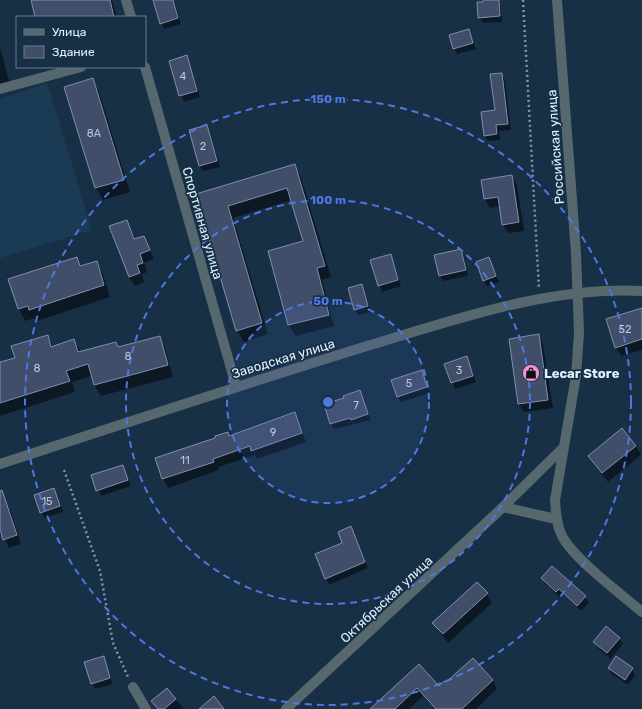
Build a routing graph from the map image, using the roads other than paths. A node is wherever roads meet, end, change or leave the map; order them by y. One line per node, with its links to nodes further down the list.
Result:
1 (126, 0): 3 (street)
2 (557, 0): 8 (street, Российская улица)
3 (131, 16)
4 (77, 68): 6 (street)
5 (145, 68): 9 (street, Спортивная улица)
6 (0, 88)
7 (642, 290): 8 (street)
8 (578, 293): 9 (street, Заводская улица); 10 (street, Российская улица)
9 (236, 386): 11 (street, Заводская улица)
10 (563, 448): 12 (street, Октябрьская улица); 13 (street, Российская улица)
11 (0, 464)
12 (503, 507): 13 (street); 17 (street, Октябрьская улица)
13 (556, 519): 14 (street)
14 (642, 612)
15 (133, 687): 16 (street)
16 (146, 709)
17 (286, 709)

